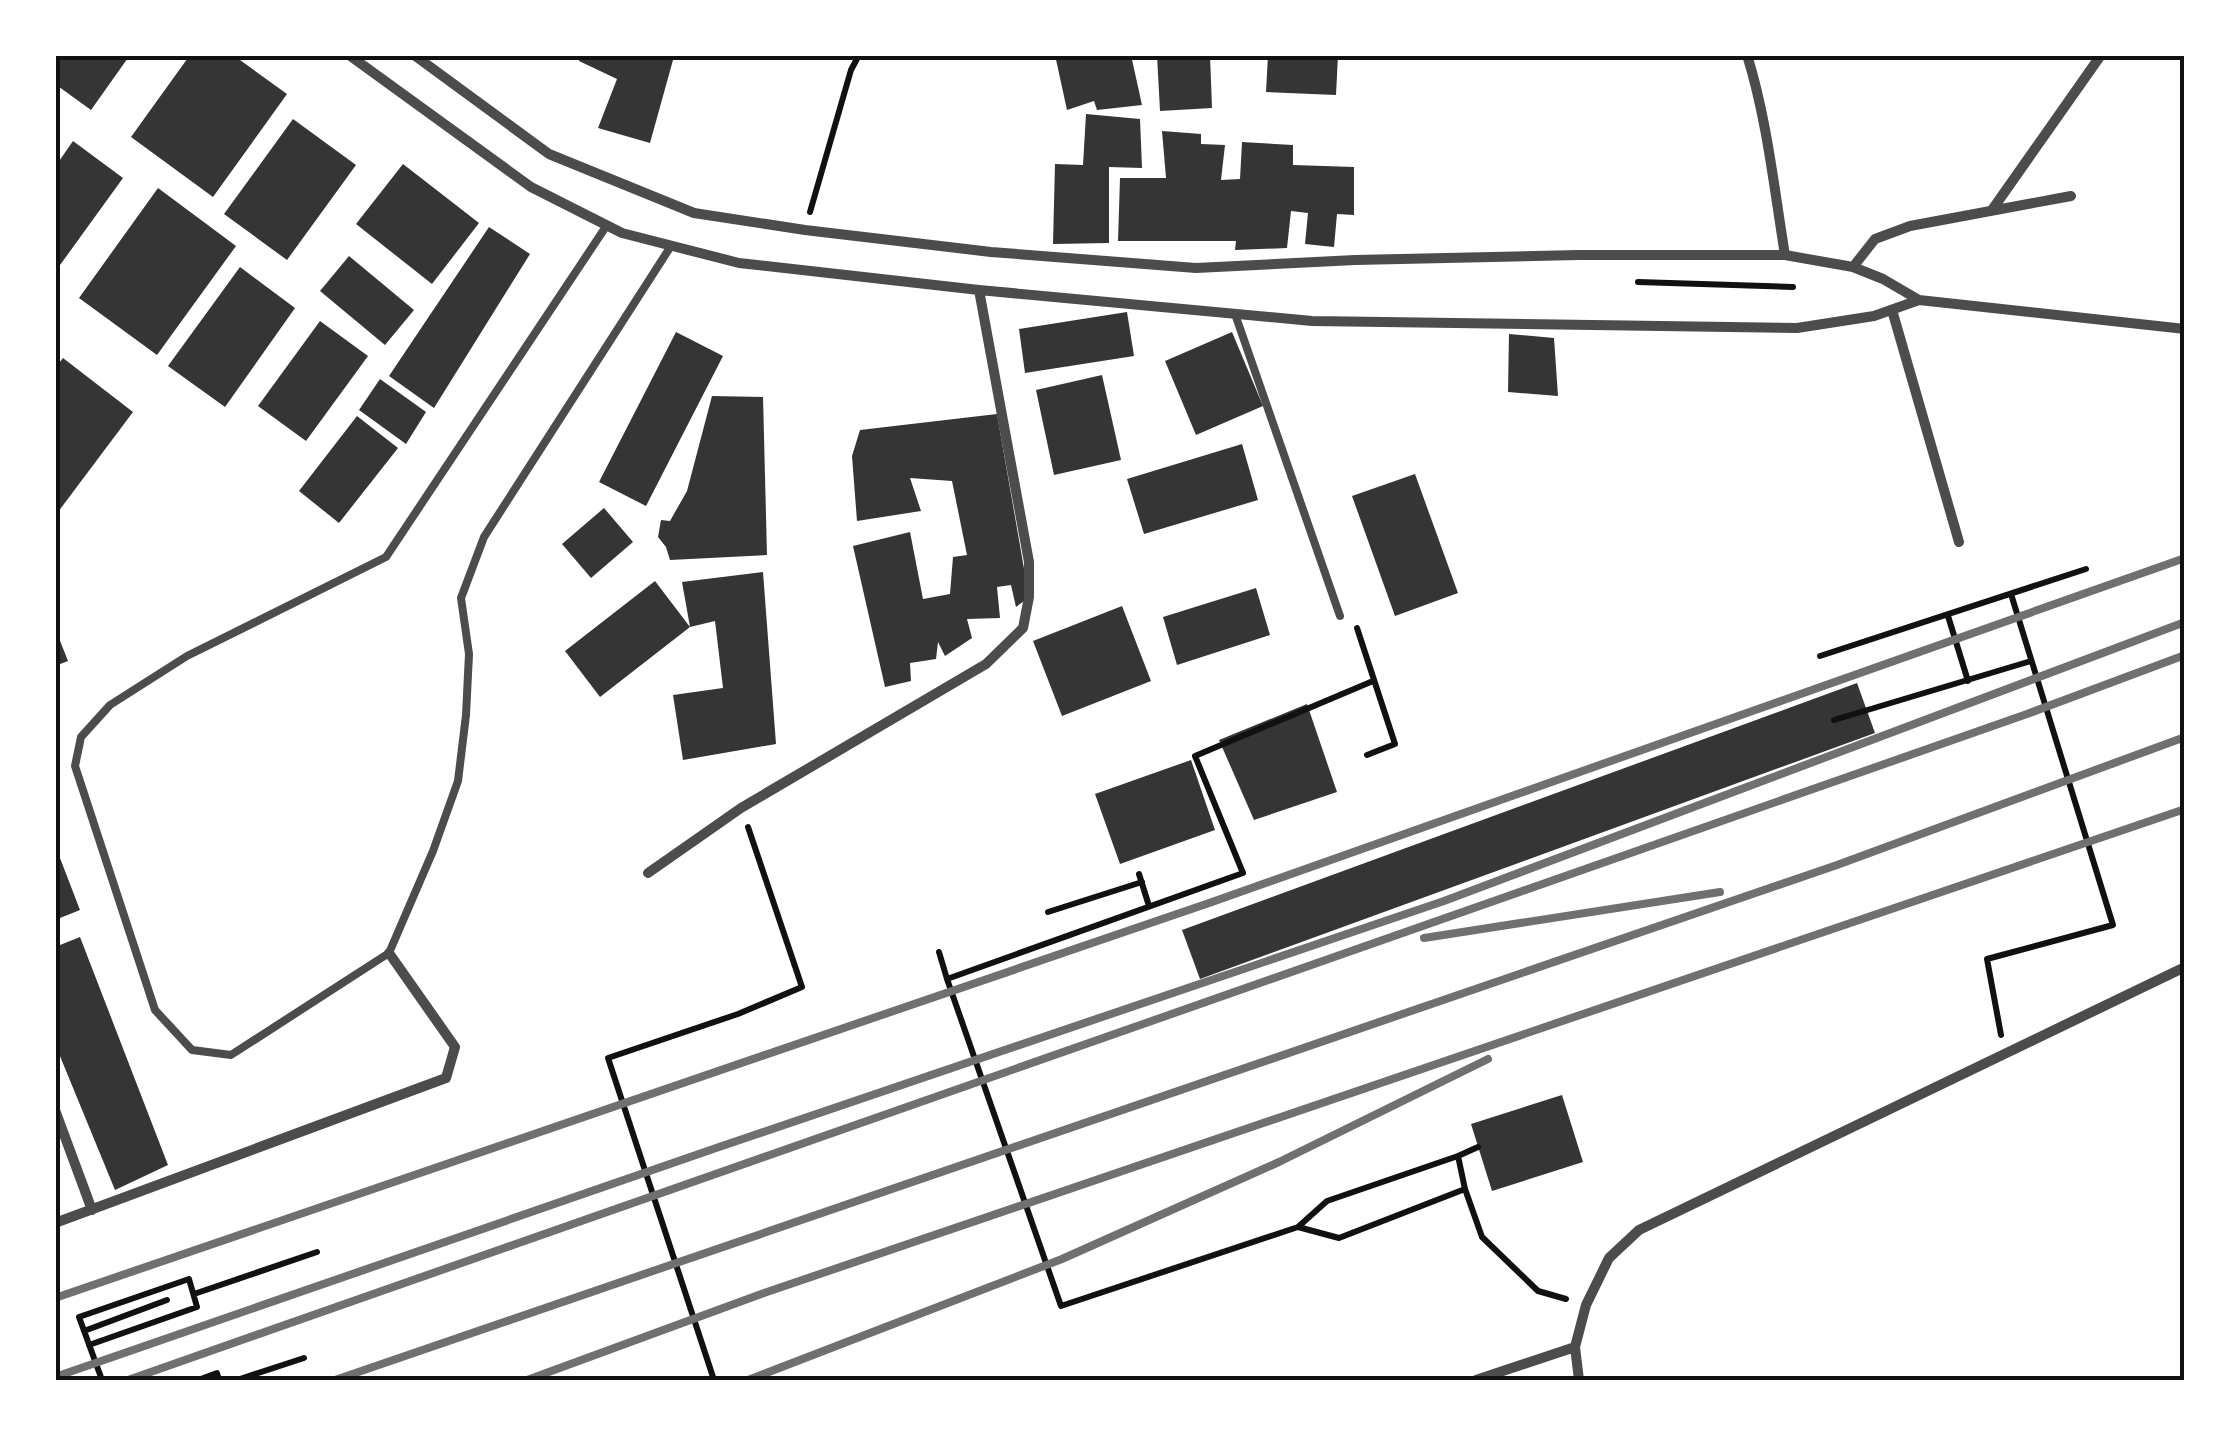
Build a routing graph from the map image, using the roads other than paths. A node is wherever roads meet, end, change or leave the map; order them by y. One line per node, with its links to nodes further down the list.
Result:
1 (349, 55): 7 (street)
2 (414, 55): 9 (street)
3 (1746, 55): 9 (street)
4 (2102, 55): 6 (street)
5 (2071, 196): 6 (street)
6 (1992, 210): 10 (street)
7 (607, 226): 8 (street); 19 (lane)
8 (671, 246): 11 (street); 19 (lane)
9 (1784, 254): 10 (street)
10 (1853, 267): 12 (street)
11 (980, 290): 14 (street); 18 (street)
12 (1919, 300): 13 (street); 15 (street)
13 (1892, 310): 14 (street); 16 (street)
14 (1235, 314): 17 (lane)
15 (2185, 328)
16 (1959, 542)
17 (1340, 616)
18 (648, 873)
19 (389, 953): 22 (street)
20 (2185, 966): 24 (street)
21 (55, 1110): 22 (street)
22 (92, 1210): 23 (street)
23 (55, 1223)
24 (1575, 1347): 25 (street); 26 (street)
25 (1476, 1380)
26 (1578, 1380)

